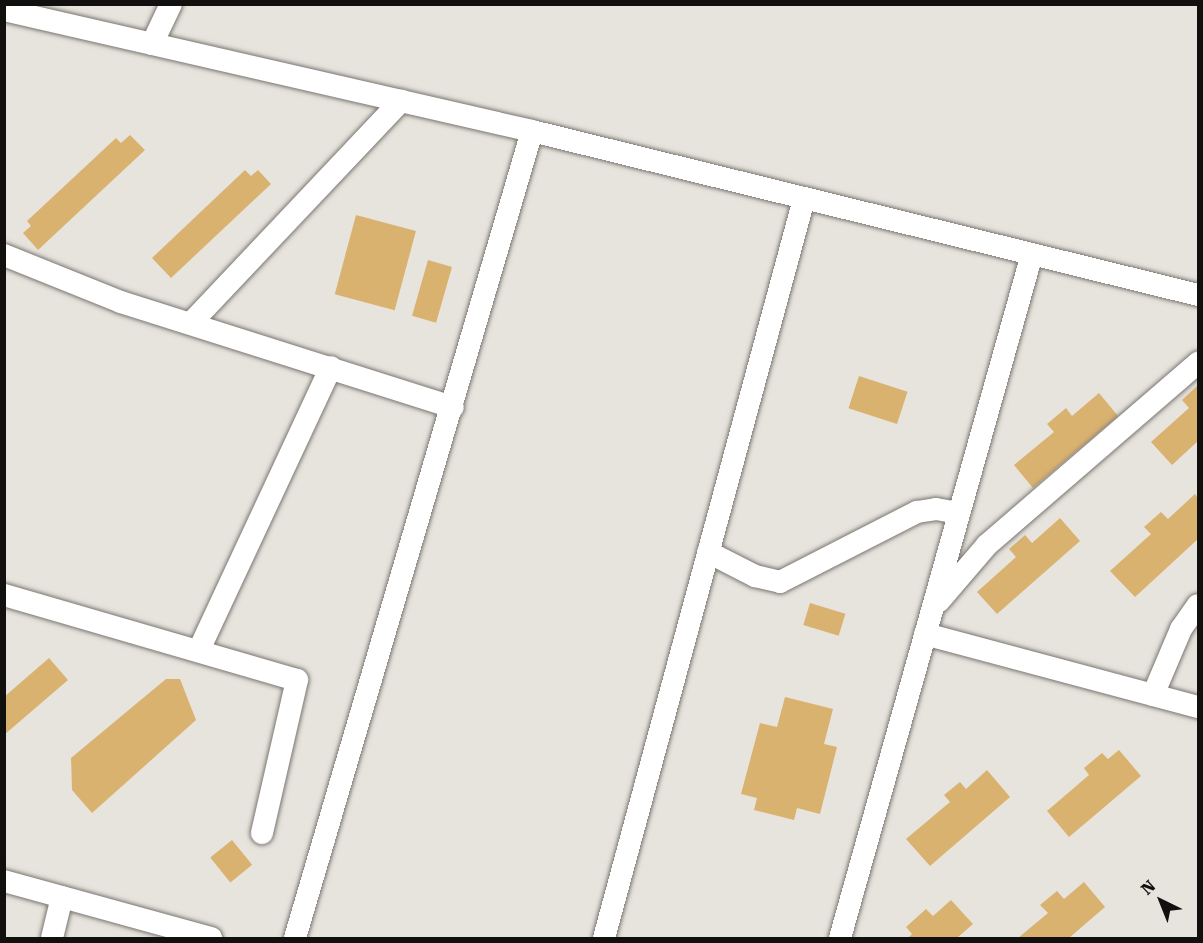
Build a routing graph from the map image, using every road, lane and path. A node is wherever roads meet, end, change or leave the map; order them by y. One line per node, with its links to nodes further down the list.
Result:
1 (171, 4): 3 (street)
2 (4, 10): 3 (street)
3 (152, 44): 4 (street)
4 (400, 101): 5 (street); 10 (street)
5 (532, 131): 6 (street); 13 (street)
6 (804, 199): 7 (street); 15 (street)
7 (1032, 254): 9 (street); 14 (street)
8 (4, 255): 10 (street)
9 (1198, 295)
10 (190, 323): 12 (street)
11 (1198, 363): 18 (street)
12 (331, 367): 13 (street); 20 (street)
13 (453, 407): 28 (street)
14 (959, 513): 15 (street); 18 (street)
15 (708, 552): 29 (street)
16 (4, 595): 20 (street)
17 (1198, 605): 21 (street)
18 (932, 609): 19 (street)
19 (925, 634): 21 (street); 30 (street)
20 (199, 650): 23 (street)
21 (1153, 695): 22 (street)
22 (1198, 707)
23 (262, 833)
24 (4, 881): 25 (street)
25 (62, 897): 26 (street); 27 (street)
26 (52, 939)
27 (211, 939)
28 (295, 939)
29 (604, 939)
30 (840, 939)

